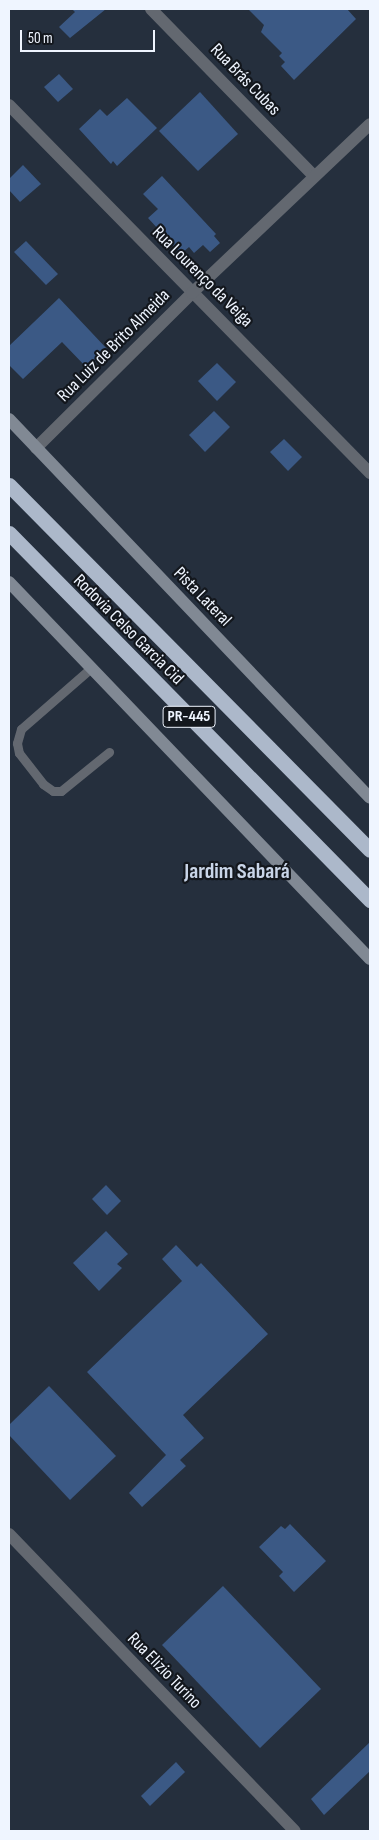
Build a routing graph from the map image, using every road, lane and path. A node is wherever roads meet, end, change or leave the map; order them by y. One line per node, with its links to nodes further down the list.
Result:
1 (151, 9): 4 (street, Rua Brás Cubas)
2 (9, 106): 5 (street, Rua Lourenço da Veiga)
3 (370, 124): 4 (street, Rua Luiz de Brito Almeida)
4 (314, 176): 5 (street, Rua Luiz de Brito Almeida)
5 (192, 293): 7 (street, Rua Luiz de Brito Almeida); 8 (street, Rua Lourenço da Veiga)
6 (9, 420): 7 (street, Pista Lateral)
7 (36, 448): 14 (street, Pista Lateral)
8 (370, 473)
9 (9, 486): 15 (highway, Rodovia Celso Garcia Cid / PR-445)
10 (9, 533): 16 (highway, Rodovia Celso Garcia Cid / PR-445)
11 (9, 582): 12 (street, PR-445)
12 (91, 668): 13 (lane); 17 (street, PR-445)
13 (108, 752)
14 (370, 798)
15 (370, 850)
16 (370, 900)
17 (370, 959)
18 (9, 1534): 19 (street, Rua Elizio Turino)
19 (294, 1831)

